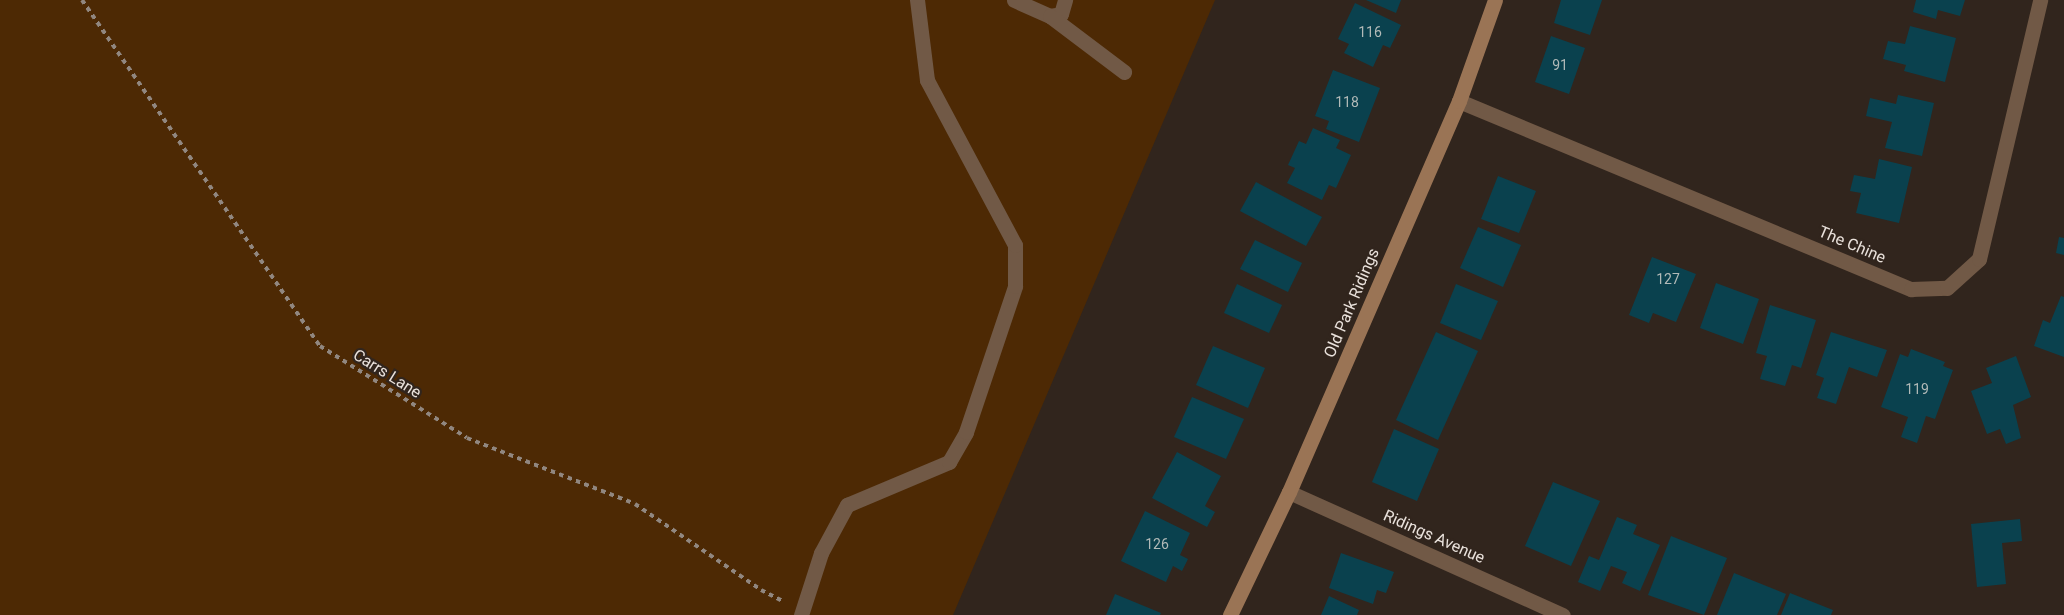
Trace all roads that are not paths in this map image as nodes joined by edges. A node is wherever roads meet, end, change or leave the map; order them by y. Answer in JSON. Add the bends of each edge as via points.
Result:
{"nodes":[{"id":1,"x":916,"y":0,"type":"edge"},
{"id":2,"x":1014,"y":0,"type":"edge"},
{"id":3,"x":1065,"y":0,"type":"edge"},
{"id":4,"x":1496,"y":0,"type":"edge"},
{"id":5,"x":2040,"y":0,"type":"edge"},
{"id":6,"x":1050,"y":16,"type":"junction"},
{"id":7,"x":1124,"y":72,"type":"dead end"},
{"id":8,"x":1459,"y":101,"type":"junction"},
{"id":9,"x":1289,"y":492,"type":"junction"},
{"id":10,"x":802,"y":613,"type":"edge"},
{"id":11,"x":1230,"y":615,"type":"edge"},
{"id":12,"x":1563,"y":615,"type":"edge"}],
"edges":[{"from":1,"to":10,"type":"street","via":[[927,80],[1015,244],[1015,286],[966,432],[949,462],[847,505],[820,553]]},
{"from":2,"to":6,"type":"street"},
{"from":3,"to":6,"type":"street","via":[[1061,14]]},
{"from":4,"to":8,"type":"street","name":"Old Park Ridings"},
{"from":5,"to":8,"type":"street","name":"The Chine","via":[[1979,259],[1947,288],[1911,289]]},
{"from":6,"to":7,"type":"street"},
{"from":8,"to":9,"type":"street","name":"Old Park Ridings"},
{"from":9,"to":11,"type":"street","name":"Old Park Ridings"},
{"from":9,"to":12,"type":"street","name":"Ridings Avenue"}]}
